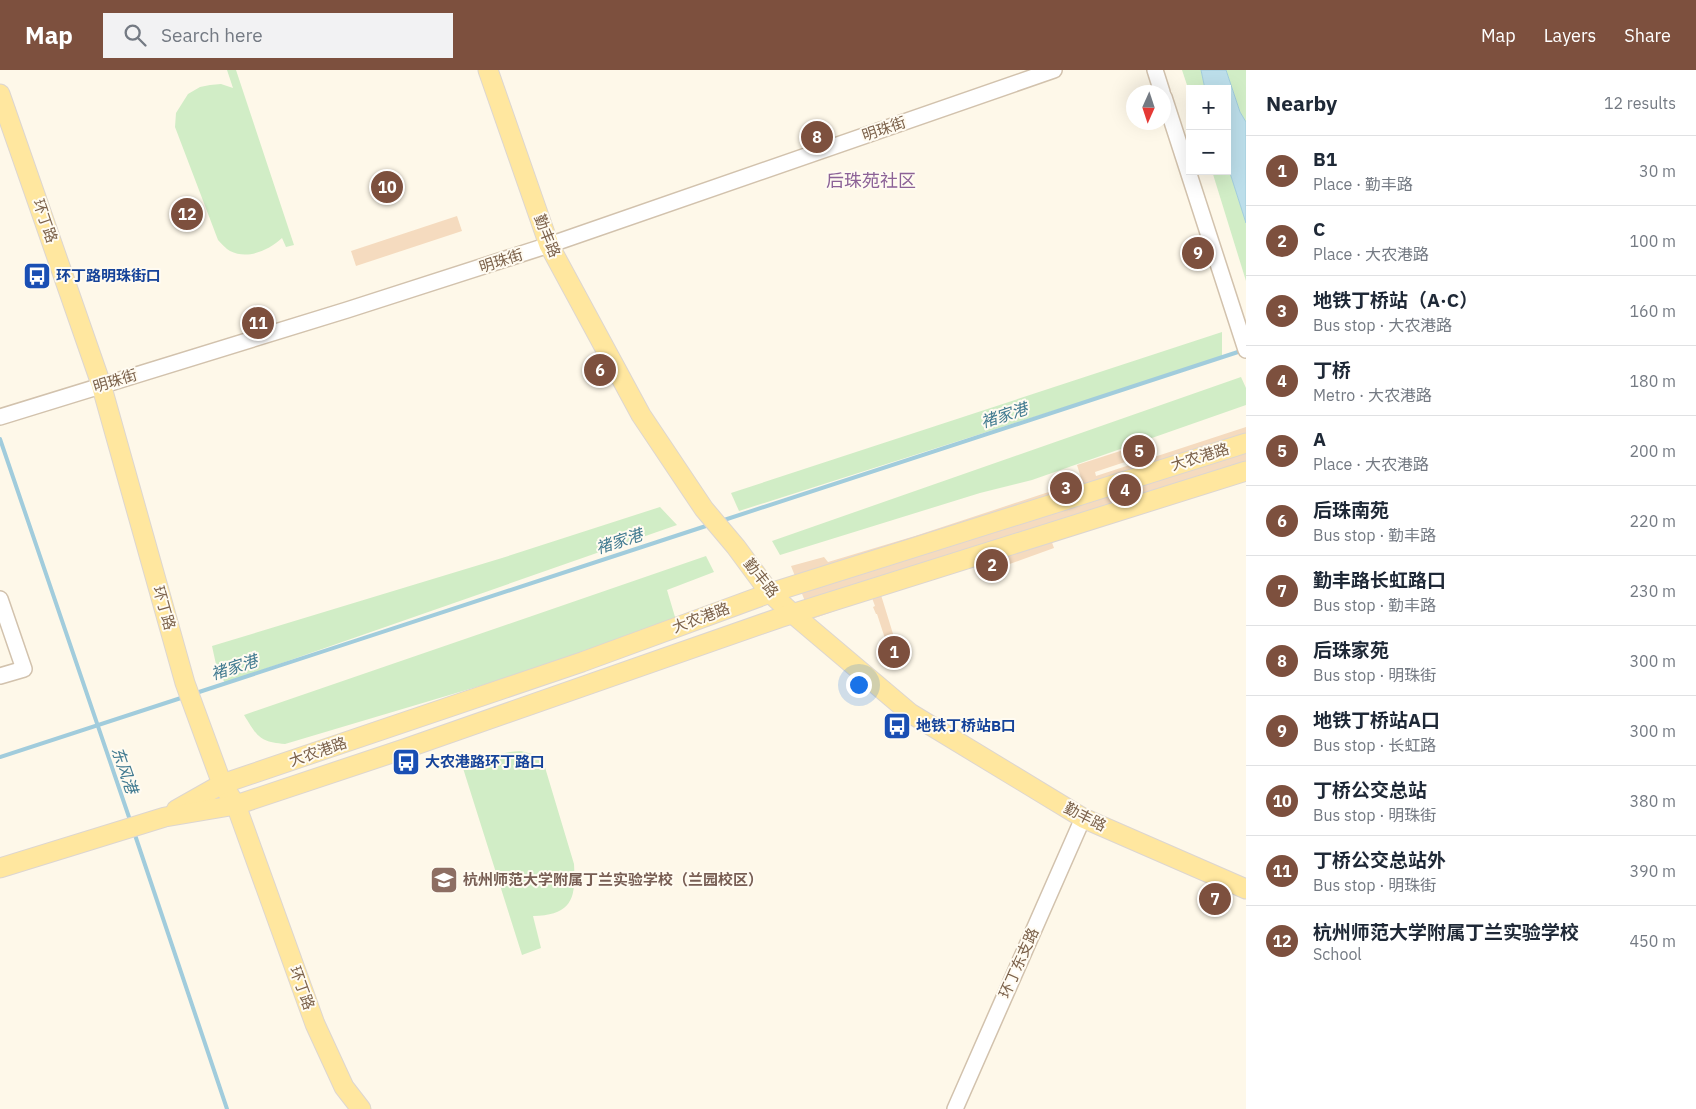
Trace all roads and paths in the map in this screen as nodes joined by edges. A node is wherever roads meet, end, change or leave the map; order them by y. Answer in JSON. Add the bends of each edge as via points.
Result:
{"nodes":[{"id":1,"x":488,"y":70,"type":"edge"},
{"id":2,"x":1054,"y":70,"type":"edge"},
{"id":3,"x":1155,"y":70,"type":"edge"},
{"id":4,"x":1160,"y":85,"type":"edge"},
{"id":5,"x":0,"y":94,"type":"edge"},
{"id":6,"x":1171,"y":119,"type":"edge"},
{"id":7,"x":549,"y":245,"type":"junction"},
{"id":8,"x":1245,"y":346,"type":"edge"},
{"id":9,"x":101,"y":384,"type":"junction"},
{"id":10,"x":7,"y":415,"type":"edge"},
{"id":11,"x":1246,"y":443,"type":"edge"},
{"id":12,"x":1246,"y":471,"type":"edge"},
{"id":13,"x":770,"y":593,"type":"junction"},
{"id":14,"x":0,"y":599,"type":"edge"},
{"id":15,"x":793,"y":614,"type":"junction"},
{"id":16,"x":4,"y":626,"type":"edge"},
{"id":17,"x":0,"y":676,"type":"edge"},
{"id":18,"x":222,"y":784,"type":"junction"},
{"id":19,"x":236,"y":805,"type":"junction"},
{"id":20,"x":164,"y":817,"type":"junction"},
{"id":21,"x":1083,"y":818,"type":"junction"},
{"id":22,"x":0,"y":868,"type":"edge"},
{"id":23,"x":1246,"y":889,"type":"edge"},
{"id":24,"x":361,"y":1109,"type":"edge"},
{"id":25,"x":955,"y":1109,"type":"edge"}],
"edges":[{"from":1,"to":7,"type":"main road","name":"勤丰路"},
{"from":2,"to":7,"type":"street","name":"明珠街"},
{"from":3,"to":4,"type":"street"},
{"from":5,"to":9,"type":"main road","name":"环丁路"},
{"from":6,"to":8,"type":"street"},
{"from":7,"to":9,"type":"street","name":"明珠街"},
{"from":7,"to":13,"type":"main road","name":"勤丰路","via":[[641,415],[704,509]]},
{"from":9,"to":10,"type":"street","name":"明珠街"},
{"from":9,"to":18,"type":"main road","name":"环丁路","via":[[185,684]]},
{"from":11,"to":13,"type":"main road","name":"大农港路"},
{"from":12,"to":15,"type":"main road","name":"大农港路"},
{"from":13,"to":15,"type":"main road","name":"勤丰路"},
{"from":13,"to":18,"type":"main road","name":"大农港路","via":[[582,662]]},
{"from":14,"to":16,"type":"street"},
{"from":15,"to":19,"type":"main road","name":"大农港路"},
{"from":15,"to":21,"type":"main road","name":"勤丰路","via":[[910,713]]},
{"from":16,"to":17,"type":"street","via":[[24,669]]},
{"from":18,"to":19,"type":"main road","name":"环丁路"},
{"from":18,"to":20,"type":"main road","name":"大农港路"},
{"from":19,"to":20,"type":"main road","name":"大农港路"},
{"from":19,"to":24,"type":"main road","name":"环丁路","via":[[315,1024],[344,1087]]},
{"from":20,"to":22,"type":"main road","name":"大农港路"},
{"from":21,"to":23,"type":"main road","name":"勤丰路"},
{"from":21,"to":25,"type":"street","name":"环丁东支路"}]}
